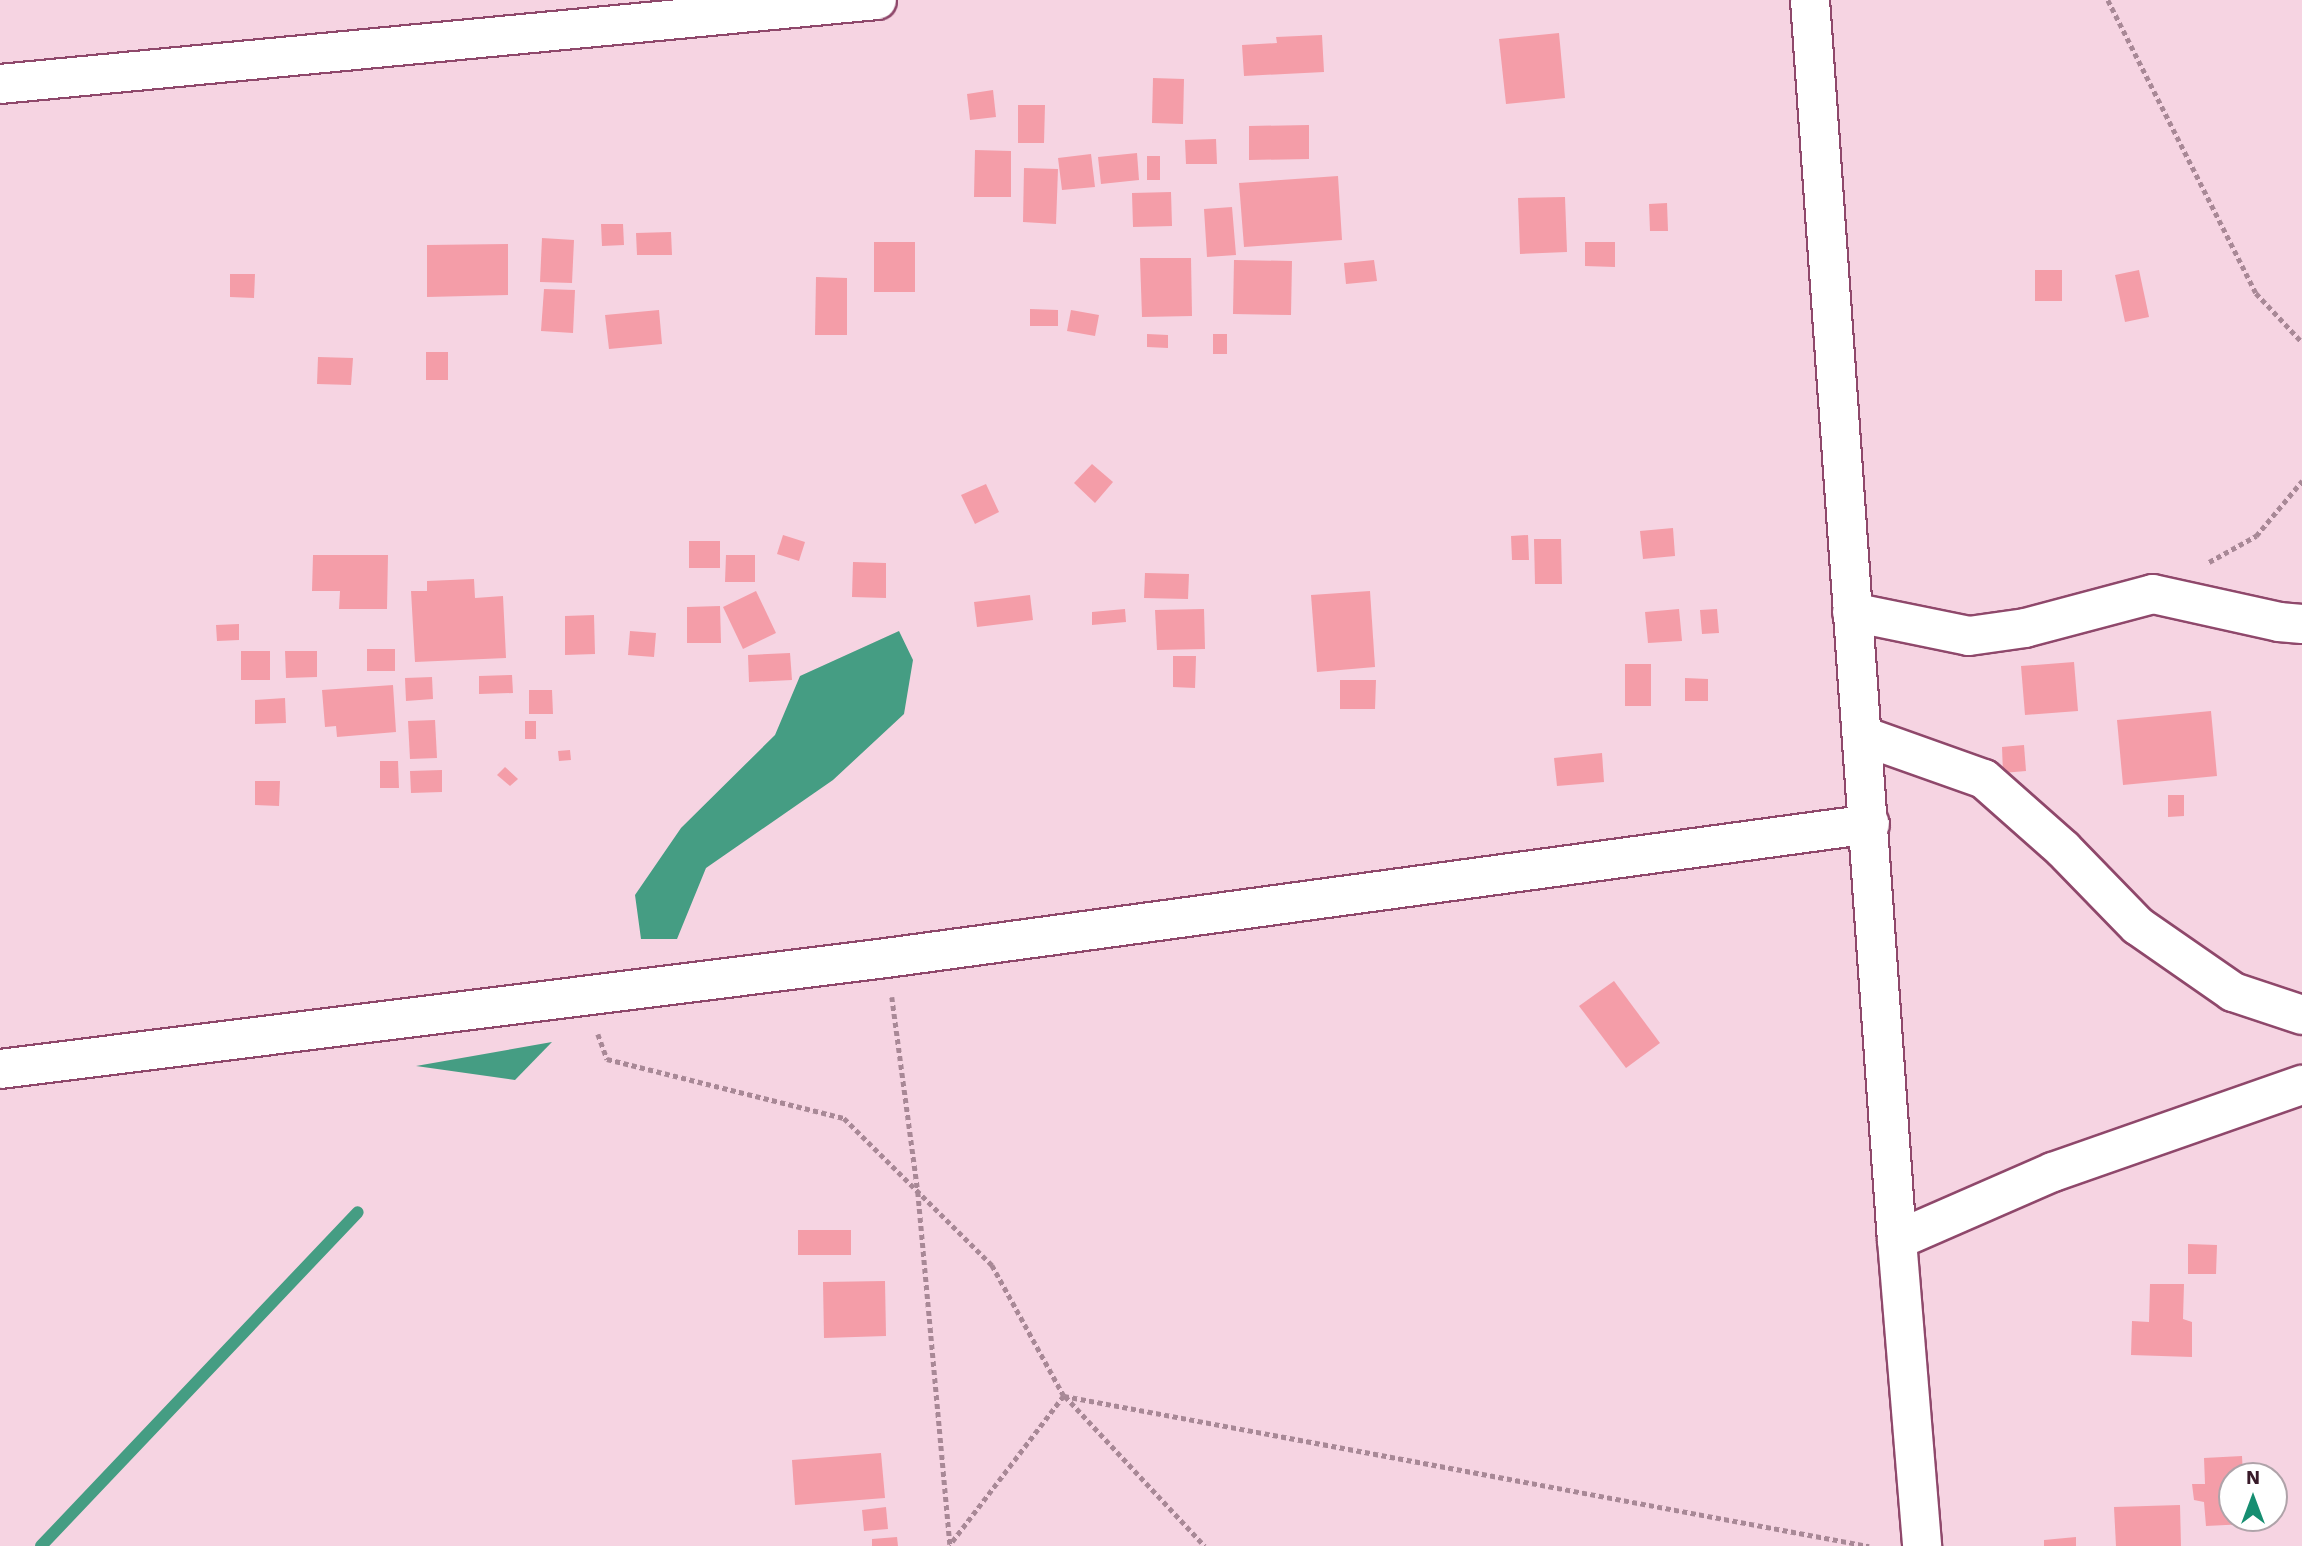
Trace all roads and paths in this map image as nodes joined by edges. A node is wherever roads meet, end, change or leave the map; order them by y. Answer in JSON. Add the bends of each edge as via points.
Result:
{"nodes":[{"id":1,"x":877,"y":0,"type":"edge"},
{"id":2,"x":1810,"y":0,"type":"edge"},
{"id":3,"x":2108,"y":0,"type":"edge"},
{"id":4,"x":0,"y":84,"type":"edge"},
{"id":5,"x":2302,"y":342,"type":"edge"},
{"id":6,"x":2302,"y":481,"type":"edge"},
{"id":7,"x":2153,"y":594,"type":"junction"},
{"id":8,"x":1852,"y":612,"type":"junction"},
{"id":9,"x":2302,"y":624,"type":"edge"},
{"id":10,"x":1863,"y":736,"type":"junction"},
{"id":11,"x":1870,"y":824,"type":"junction"},
{"id":12,"x":886,"y":958,"type":"junction"},
{"id":13,"x":586,"y":997,"type":"junction"},
{"id":14,"x":2302,"y":1015,"type":"edge"},
{"id":15,"x":0,"y":1069,"type":"edge"},
{"id":16,"x":2302,"y":1086,"type":"edge"},
{"id":17,"x":918,"y":1192,"type":"junction"},
{"id":18,"x":1897,"y":1240,"type":"junction"},
{"id":19,"x":1064,"y":1395,"type":"junction"},
{"id":20,"x":950,"y":1546,"type":"edge"},
{"id":21,"x":1205,"y":1546,"type":"edge"},
{"id":22,"x":1870,"y":1546,"type":"edge"},
{"id":23,"x":1922,"y":1546,"type":"edge"}],
"edges":[{"from":1,"to":4,"type":"street"},
{"from":2,"to":8,"type":"street"},
{"from":3,"to":5,"type":"path","via":[[2256,293]]},
{"from":6,"to":7,"type":"path","via":[[2256,536]]},
{"from":7,"to":8,"type":"street","via":[[2025,628],[1969,636]]},
{"from":7,"to":9,"type":"street"},
{"from":8,"to":10,"type":"street"},
{"from":10,"to":11,"type":"street"},
{"from":10,"to":14,"type":"street","via":[[1984,779],[2063,849],[2138,926],[2233,992]]},
{"from":11,"to":12,"type":"street"},
{"from":11,"to":18,"type":"street"},
{"from":12,"to":13,"type":"street"},
{"from":12,"to":17,"type":"path"},
{"from":13,"to":15,"type":"street"},
{"from":13,"to":17,"type":"path","via":[[607,1059],[844,1118]]},
{"from":16,"to":18,"type":"street","via":[[2053,1172]]},
{"from":17,"to":19,"type":"path","via":[[992,1265]]},
{"from":17,"to":20,"type":"path"},
{"from":18,"to":23,"type":"street"},
{"from":19,"to":20,"type":"path"},
{"from":19,"to":21,"type":"path"},
{"from":19,"to":22,"type":"path"}]}
